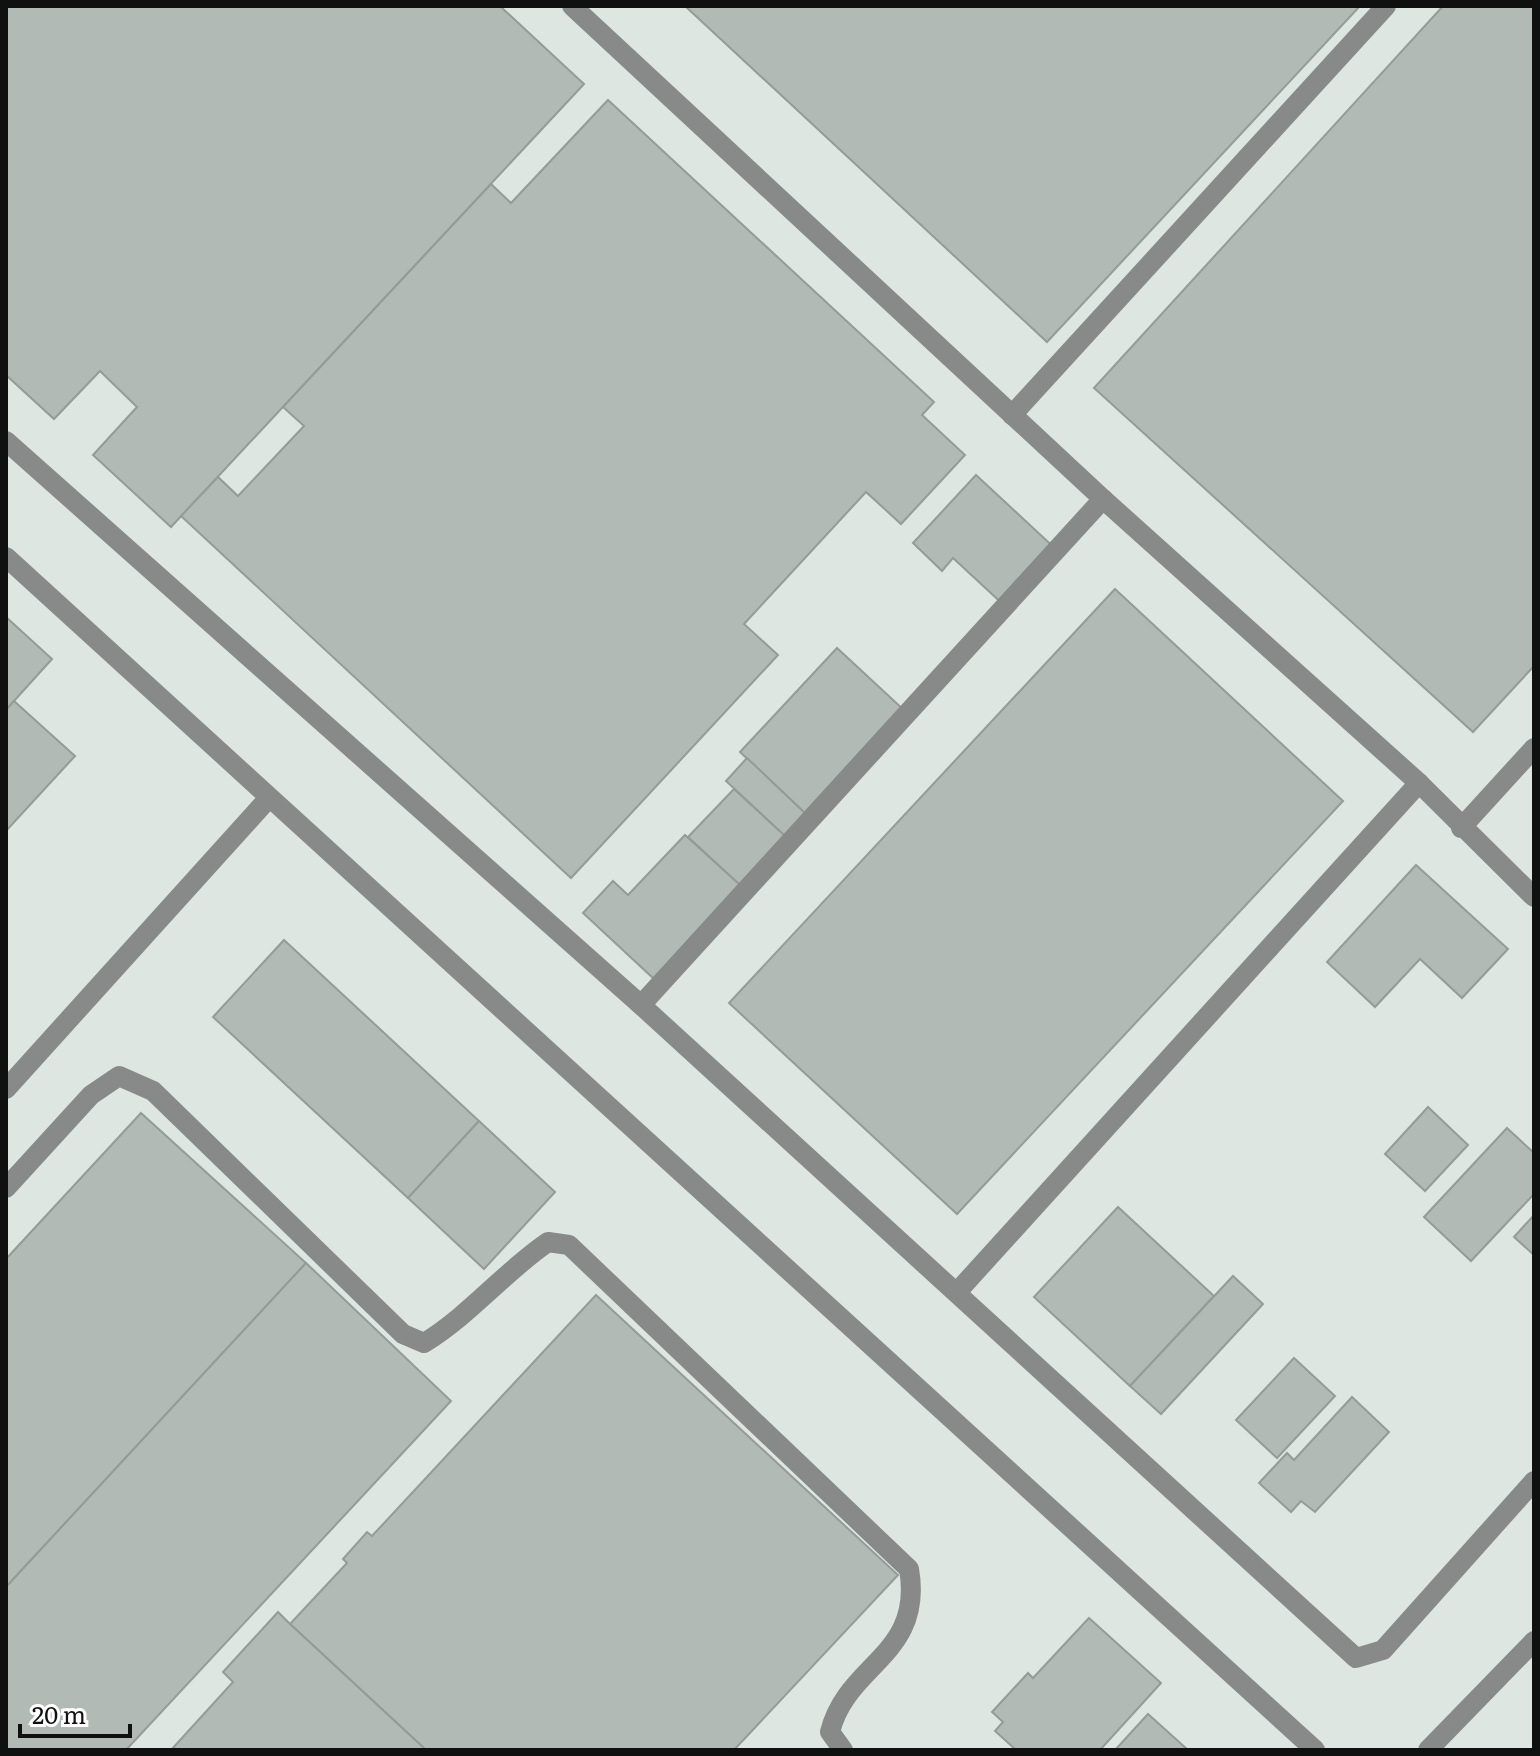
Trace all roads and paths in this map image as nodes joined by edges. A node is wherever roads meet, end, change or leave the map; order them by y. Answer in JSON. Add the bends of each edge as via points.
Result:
{"nodes":[{"id":1,"x":572,"y":6,"type":"edge"},
{"id":2,"x":1386,"y":6,"type":"edge"},
{"id":3,"x":1012,"y":415,"type":"junction"},
{"id":4,"x":6,"y":441,"type":"edge"},
{"id":5,"x":1103,"y":499,"type":"junction"},
{"id":6,"x":6,"y":557,"type":"edge"},
{"id":7,"x":1534,"y":748,"type":"edge"},
{"id":8,"x":1419,"y":783,"type":"junction"},
{"id":9,"x":268,"y":799,"type":"junction"},
{"id":10,"x":1461,"y":828,"type":"junction"},
{"id":11,"x":1534,"y":897,"type":"edge"},
{"id":12,"x":641,"y":1005,"type":"junction"},
{"id":13,"x":6,"y":1089,"type":"edge"},
{"id":14,"x":6,"y":1188,"type":"edge"},
{"id":15,"x":958,"y":1291,"type":"junction"},
{"id":16,"x":1534,"y":1481,"type":"edge"},
{"id":17,"x":1534,"y":1641,"type":"edge"},
{"id":18,"x":843,"y":1750,"type":"edge"},
{"id":19,"x":1315,"y":1750,"type":"edge"},
{"id":20,"x":1428,"y":1750,"type":"edge"}],
"edges":[{"from":1,"to":3,"type":"lane"},
{"from":2,"to":3,"type":"lane"},
{"from":3,"to":5,"type":"lane"},
{"from":4,"to":12,"type":"lane"},
{"from":5,"to":8,"type":"lane"},
{"from":5,"to":12,"type":"lane"},
{"from":6,"to":9,"type":"lane"},
{"from":7,"to":10,"type":"lane"},
{"from":8,"to":10,"type":"lane"},
{"from":8,"to":15,"type":"lane"},
{"from":9,"to":13,"type":"lane"},
{"from":9,"to":19,"type":"lane"},
{"from":10,"to":11,"type":"lane"},
{"from":12,"to":15,"type":"lane"},
{"from":14,"to":18,"type":"lane","via":[[91,1095],[119,1076],[153,1091],[403,1334],[424,1343],[452,1326],[548,1242],[569,1245],[909,1569],[914,1596],[905,1629],[835,1711],[830,1732]]},
{"from":15,"to":16,"type":"lane","via":[[1356,1658],[1383,1650]]},
{"from":17,"to":20,"type":"lane"}]}
